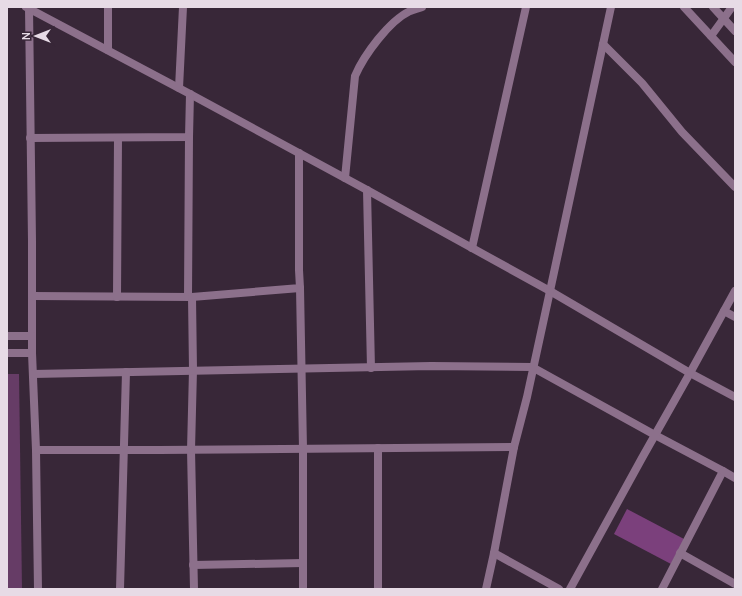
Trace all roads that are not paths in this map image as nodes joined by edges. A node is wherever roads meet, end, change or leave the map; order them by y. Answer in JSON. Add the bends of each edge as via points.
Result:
{"nodes":[{"id":1,"x":108,"y":7,"type":"edge"},
{"id":2,"x":183,"y":7,"type":"edge"},
{"id":3,"x":422,"y":7,"type":"edge"},
{"id":4,"x":526,"y":7,"type":"edge"},
{"id":5,"x":611,"y":7,"type":"edge"},
{"id":6,"x":684,"y":7,"type":"edge"},
{"id":7,"x":713,"y":7,"type":"edge"},
{"id":8,"x":732,"y":7,"type":"edge"},
{"id":9,"x":27,"y":8,"type":"edge"},
{"id":10,"x":724,"y":18,"type":"junction"},
{"id":11,"x":735,"y":31,"type":"edge"},
{"id":12,"x":711,"y":36,"type":"junction"},
{"id":13,"x":603,"y":44,"type":"junction"},
{"id":14,"x":108,"y":50,"type":"junction"},
{"id":15,"x":735,"y":62,"type":"edge"},
{"id":16,"x":179,"y":88,"type":"junction"},
{"id":17,"x":190,"y":94,"type":"junction"},
{"id":18,"x":189,"y":137,"type":"junction"},
{"id":19,"x":30,"y":138,"type":"junction"},
{"id":20,"x":118,"y":138,"type":"junction"},
{"id":21,"x":299,"y":153,"type":"junction"},
{"id":22,"x":345,"y":178,"type":"junction"},
{"id":23,"x":735,"y":187,"type":"edge"},
{"id":24,"x":367,"y":190,"type":"junction"},
{"id":25,"x":472,"y":248,"type":"junction"},
{"id":26,"x":300,"y":288,"type":"junction"},
{"id":27,"x":550,"y":291,"type":"junction"},
{"id":28,"x":735,"y":291,"type":"edge"},
{"id":29,"x":32,"y":296,"type":"junction"},
{"id":30,"x":117,"y":297,"type":"junction"},
{"id":31,"x":190,"y":297,"type":"junction"},
{"id":32,"x":724,"y":311,"type":"junction"},
{"id":33,"x":735,"y":317,"type":"edge"},
{"id":34,"x":7,"y":336,"type":"edge"},
{"id":35,"x":32,"y":336,"type":"junction"},
{"id":36,"x":7,"y":353,"type":"edge"},
{"id":37,"x":32,"y":353,"type":"junction"},
{"id":38,"x":532,"y":367,"type":"junction"},
{"id":39,"x":301,"y":368,"type":"junction"},
{"id":40,"x":371,"y":368,"type":"junction"},
{"id":41,"x":193,"y":370,"type":"junction"},
{"id":42,"x":126,"y":372,"type":"junction"},
{"id":43,"x":690,"y":373,"type":"junction"},
{"id":44,"x":33,"y":374,"type":"junction"},
{"id":45,"x":735,"y":398,"type":"edge"},
{"id":46,"x":655,"y":435,"type":"junction"},
{"id":47,"x":514,"y":447,"type":"junction"},
{"id":48,"x":378,"y":448,"type":"junction"},
{"id":49,"x":303,"y":449,"type":"junction"},
{"id":50,"x":36,"y":450,"type":"junction"},
{"id":51,"x":123,"y":450,"type":"junction"},
{"id":52,"x":191,"y":450,"type":"junction"},
{"id":53,"x":723,"y":471,"type":"junction"},
{"id":54,"x":735,"y":478,"type":"edge"},
{"id":55,"x":680,"y":553,"type":"junction"},
{"id":56,"x":494,"y":554,"type":"junction"},
{"id":57,"x":303,"y":563,"type":"junction"},
{"id":58,"x":193,"y":565,"type":"junction"},
{"id":59,"x":735,"y":584,"type":"edge"},
{"id":60,"x":38,"y":589,"type":"edge"},
{"id":61,"x":120,"y":589,"type":"edge"},
{"id":62,"x":194,"y":589,"type":"edge"},
{"id":63,"x":302,"y":589,"type":"edge"},
{"id":64,"x":378,"y":589,"type":"edge"},
{"id":65,"x":486,"y":589,"type":"edge"},
{"id":66,"x":559,"y":589,"type":"edge"},
{"id":67,"x":570,"y":589,"type":"edge"},
{"id":68,"x":662,"y":589,"type":"edge"}],
"edges":[{"from":1,"to":14,"type":"street"},
{"from":2,"to":16,"type":"street"},
{"from":3,"to":22,"type":"street","via":[[409,12],[392,25],[374,45],[355,76]]},
{"from":4,"to":25,"type":"street"},
{"from":5,"to":13,"type":"street"},
{"from":6,"to":12,"type":"street"},
{"from":7,"to":10,"type":"street"},
{"from":8,"to":10,"type":"street"},
{"from":9,"to":14,"type":"street"},
{"from":9,"to":19,"type":"street"},
{"from":10,"to":11,"type":"street"},
{"from":10,"to":12,"type":"street"},
{"from":12,"to":15,"type":"street"},
{"from":13,"to":23,"type":"street","via":[[642,83],[682,132]]},
{"from":13,"to":27,"type":"street"},
{"from":14,"to":16,"type":"street"},
{"from":16,"to":17,"type":"street"},
{"from":17,"to":18,"type":"street"},
{"from":17,"to":21,"type":"street"},
{"from":18,"to":20,"type":"street"},
{"from":18,"to":31,"type":"street"},
{"from":19,"to":20,"type":"street"},
{"from":19,"to":29,"type":"street"},
{"from":20,"to":30,"type":"street"},
{"from":21,"to":22,"type":"street"},
{"from":21,"to":26,"type":"street"},
{"from":22,"to":24,"type":"street"},
{"from":24,"to":25,"type":"street"},
{"from":24,"to":40,"type":"street"},
{"from":25,"to":27,"type":"street"},
{"from":26,"to":31,"type":"street"},
{"from":26,"to":39,"type":"street"},
{"from":27,"to":38,"type":"street"},
{"from":27,"to":43,"type":"street"},
{"from":28,"to":32,"type":"street"},
{"from":29,"to":30,"type":"street"},
{"from":29,"to":35,"type":"street"},
{"from":30,"to":31,"type":"street"},
{"from":31,"to":41,"type":"street"},
{"from":32,"to":33,"type":"street"},
{"from":32,"to":43,"type":"street"},
{"from":34,"to":35,"type":"street"},
{"from":35,"to":37,"type":"street"},
{"from":36,"to":37,"type":"street"},
{"from":37,"to":44,"type":"street"},
{"from":38,"to":40,"type":"street"},
{"from":38,"to":46,"type":"street"},
{"from":38,"to":47,"type":"street"},
{"from":39,"to":40,"type":"street"},
{"from":39,"to":41,"type":"street"},
{"from":39,"to":49,"type":"street"},
{"from":41,"to":42,"type":"street"},
{"from":41,"to":52,"type":"street"},
{"from":42,"to":44,"type":"street"},
{"from":42,"to":51,"type":"street"},
{"from":43,"to":45,"type":"street"},
{"from":43,"to":46,"type":"street"},
{"from":44,"to":50,"type":"street"},
{"from":46,"to":53,"type":"street"},
{"from":46,"to":67,"type":"street"},
{"from":47,"to":48,"type":"street"},
{"from":47,"to":56,"type":"street"},
{"from":48,"to":49,"type":"street"},
{"from":48,"to":64,"type":"street"},
{"from":49,"to":52,"type":"street"},
{"from":49,"to":57,"type":"street"},
{"from":50,"to":51,"type":"street"},
{"from":50,"to":60,"type":"street"},
{"from":51,"to":52,"type":"street"},
{"from":51,"to":61,"type":"street"},
{"from":52,"to":58,"type":"street"},
{"from":53,"to":54,"type":"street"},
{"from":53,"to":55,"type":"street"},
{"from":55,"to":59,"type":"street"},
{"from":55,"to":68,"type":"street"},
{"from":56,"to":65,"type":"street"},
{"from":56,"to":66,"type":"street"},
{"from":57,"to":58,"type":"street"},
{"from":57,"to":63,"type":"street"},
{"from":58,"to":62,"type":"street"}]}
